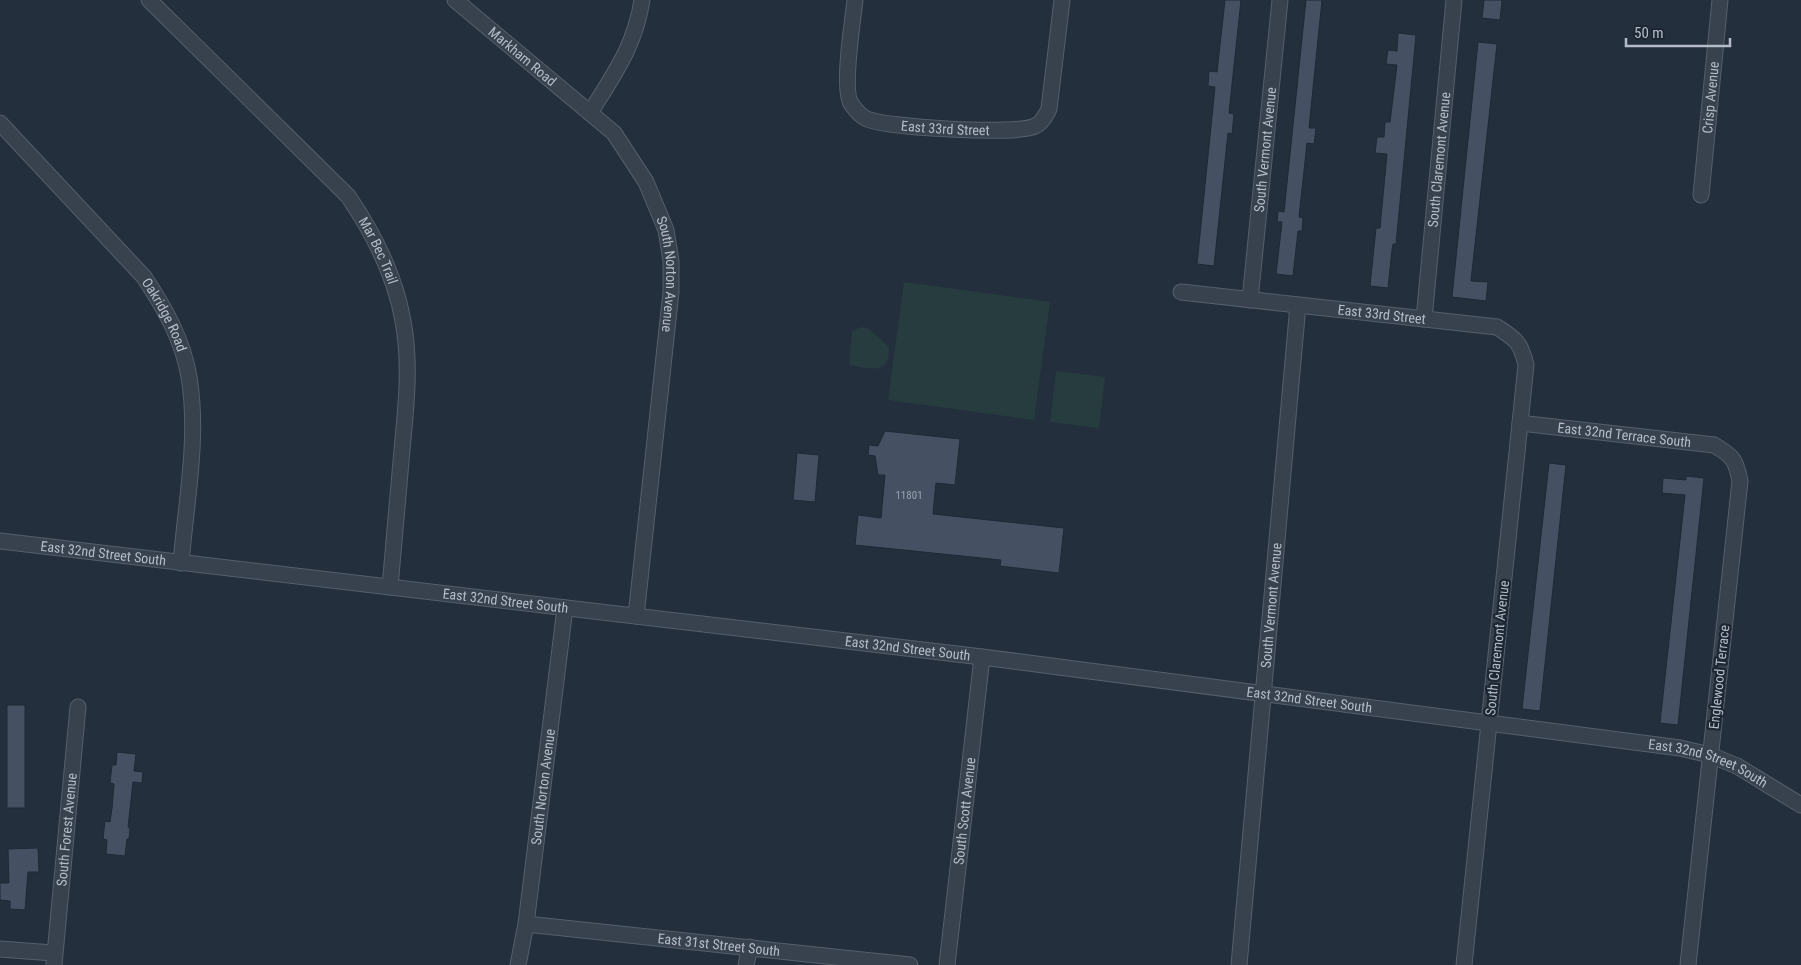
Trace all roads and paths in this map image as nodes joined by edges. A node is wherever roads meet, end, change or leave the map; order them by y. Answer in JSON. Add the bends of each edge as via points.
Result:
{"nodes":[{"id":1,"x":149,"y":0,"type":"edge"},
{"id":2,"x":455,"y":0,"type":"edge"},
{"id":3,"x":642,"y":0,"type":"edge"},
{"id":4,"x":855,"y":0,"type":"edge"},
{"id":5,"x":1062,"y":0,"type":"edge"},
{"id":6,"x":1280,"y":0,"type":"edge"},
{"id":7,"x":1454,"y":0,"type":"edge"},
{"id":8,"x":1720,"y":0,"type":"edge"},
{"id":9,"x":590,"y":113,"type":"junction"},
{"id":10,"x":2,"y":129,"type":"edge"},
{"id":11,"x":1701,"y":195,"type":"dead end"},
{"id":12,"x":1181,"y":292,"type":"dead end"},
{"id":13,"x":1250,"y":300,"type":"junction"},
{"id":14,"x":1298,"y":305,"type":"junction"},
{"id":15,"x":1424,"y":319,"type":"junction"},
{"id":16,"x":1511,"y":336,"type":"joint"},
{"id":17,"x":1520,"y":423,"type":"junction"},
{"id":18,"x":1727,"y":452,"type":"joint"},
{"id":19,"x":0,"y":541,"type":"edge"},
{"id":20,"x":181,"y":563,"type":"junction"},
{"id":21,"x":390,"y":587,"type":"junction"},
{"id":22,"x":565,"y":608,"type":"junction"},
{"id":23,"x":636,"y":616,"type":"junction"},
{"id":24,"x":982,"y":657,"type":"junction"},
{"id":25,"x":1263,"y":694,"type":"junction"},
{"id":26,"x":78,"y":707,"type":"dead end"},
{"id":27,"x":1489,"y":724,"type":"junction"},
{"id":28,"x":1710,"y":755,"type":"junction"},
{"id":29,"x":1801,"y":805,"type":"edge"},
{"id":30,"x":526,"y":924,"type":"junction"},
{"id":31,"x":750,"y":947,"type":"junction"},
{"id":32,"x":0,"y":949,"type":"edge"},
{"id":33,"x":53,"y":959,"type":"edge"},
{"id":34,"x":518,"y":965,"type":"edge"},
{"id":35,"x":746,"y":965,"type":"edge"},
{"id":36,"x":910,"y":965,"type":"edge"},
{"id":37,"x":947,"y":965,"type":"edge"},
{"id":38,"x":1239,"y":965,"type":"edge"},
{"id":39,"x":1464,"y":965,"type":"edge"},
{"id":40,"x":1688,"y":965,"type":"edge"}],
"edges":[{"from":1,"to":21,"type":"street","name":"Mar Bec Trail","via":[[348,196],[369,227],[394,282],[406,344],[407,392]]},
{"from":2,"to":9,"type":"street","name":"Markham Road"},
{"from":3,"to":9,"type":"street","via":[[638,26],[626,55]]},
{"from":4,"to":5,"type":"street","name":"East 33rd Street","via":[[846,87],[850,104],[866,119],[942,130],[1010,130],[1035,127],[1045,118],[1049,108]]},
{"from":6,"to":13,"type":"street","name":"South Vermont Avenue"},
{"from":7,"to":15,"type":"street","name":"South Claremont Avenue"},
{"from":8,"to":11,"type":"street","name":"Crisp Avenue"},
{"from":9,"to":23,"type":"street","name":"South Norton Avenue","via":[[614,133],[646,182],[666,230],[671,261],[671,292]]},
{"from":10,"to":20,"type":"street","name":"Oakridge Road","via":[[144,277],[177,334],[188,375],[193,418]]},
{"from":12,"to":13,"type":"street","name":"East 33rd Street"},
{"from":13,"to":14,"type":"street","name":"East 33rd Street"},
{"from":14,"to":15,"type":"street","name":"East 33rd Street"},
{"from":14,"to":25,"type":"street","name":"South Vermont Avenue"},
{"from":15,"to":16,"type":"street","name":"East 33rd Street","via":[[1497,327]]},
{"from":16,"to":17,"type":"street","name":"South Claremont Avenue","via":[[1522,349],[1526,365]]},
{"from":17,"to":18,"type":"street","name":"East 32nd Terrace South","via":[[1714,445]]},
{"from":17,"to":27,"type":"street","name":"South Claremont Avenue"},
{"from":18,"to":28,"type":"street","name":"Englewood Terrace","via":[[1737,464],[1740,482]]},
{"from":19,"to":20,"type":"street","name":"East 32nd Street South"},
{"from":20,"to":21,"type":"street","name":"East 32nd Street South"},
{"from":21,"to":22,"type":"street","name":"East 32nd Street South"},
{"from":22,"to":23,"type":"street","name":"East 32nd Street South"},
{"from":22,"to":30,"type":"street","name":"South Norton Avenue"},
{"from":23,"to":24,"type":"street","name":"East 32nd Street South"},
{"from":24,"to":25,"type":"street","name":"East 32nd Street South"},
{"from":24,"to":37,"type":"street","name":"South Scott Avenue"},
{"from":25,"to":27,"type":"street","name":"East 32nd Street South"},
{"from":25,"to":38,"type":"street","name":"South Vermont Avenue"},
{"from":26,"to":33,"type":"street","name":"South Forest Avenue"},
{"from":27,"to":28,"type":"street","name":"East 32nd Street South","via":[[1680,748]]},
{"from":27,"to":39,"type":"street","name":"South Claremont Avenue"},
{"from":28,"to":29,"type":"street","name":"East 32nd Street South","via":[[1738,766]]},
{"from":28,"to":40,"type":"street","name":"Englewood Terrace"},
{"from":30,"to":31,"type":"street","name":"East 31st Street South"},
{"from":30,"to":34,"type":"street","name":"South Norton Avenue"},
{"from":31,"to":35,"type":"street"},
{"from":31,"to":36,"type":"street","name":"East 31st Street South"},
{"from":32,"to":33,"type":"street"}]}
